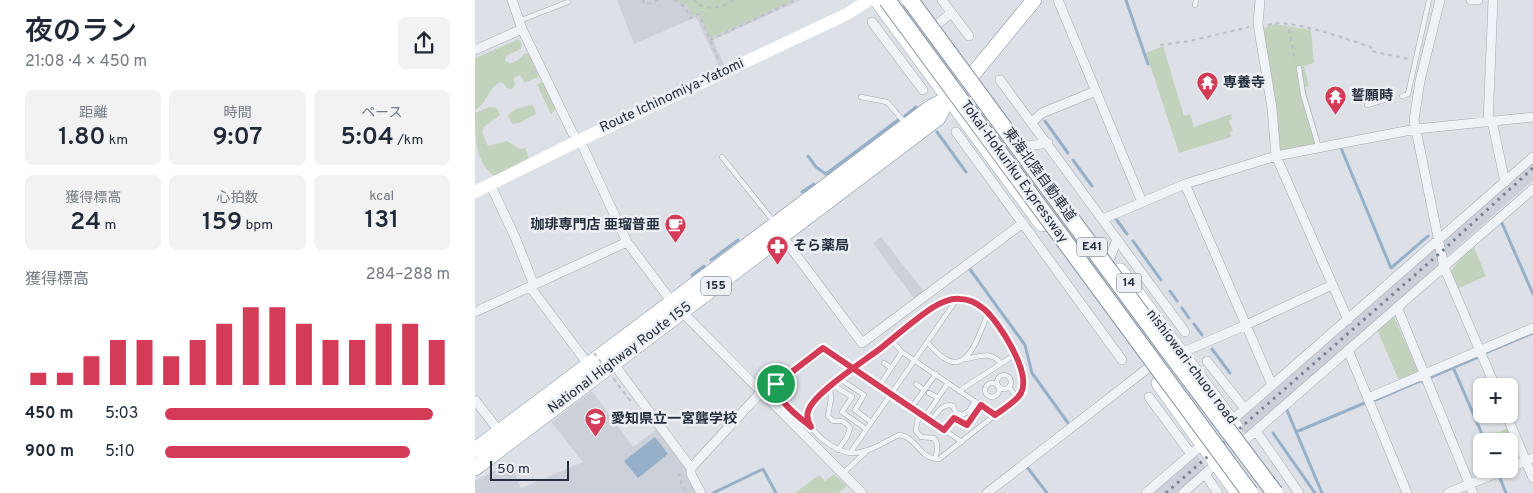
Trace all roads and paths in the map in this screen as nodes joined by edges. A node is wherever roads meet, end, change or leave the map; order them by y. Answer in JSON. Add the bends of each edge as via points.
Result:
{"nodes":[{"id":1,"x":512,"y":0,"type":"edge"},
{"id":2,"x":643,"y":0,"type":"edge"},
{"id":3,"x":657,"y":0,"type":"edge"},
{"id":4,"x":674,"y":0,"type":"edge"},
{"id":5,"x":693,"y":0,"type":"edge"},
{"id":6,"x":735,"y":0,"type":"edge"},
{"id":7,"x":796,"y":0,"type":"edge"},
{"id":8,"x":869,"y":0,"type":"edge"},
{"id":9,"x":877,"y":0,"type":"edge"},
{"id":10,"x":887,"y":0,"type":"edge"},
{"id":11,"x":911,"y":0,"type":"edge"},
{"id":12,"x":915,"y":0,"type":"edge"},
{"id":13,"x":920,"y":0,"type":"edge"},
{"id":14,"x":942,"y":0,"type":"edge"},
{"id":15,"x":1034,"y":0,"type":"edge"},
{"id":16,"x":1058,"y":0,"type":"edge"},
{"id":17,"x":1259,"y":0,"type":"edge"},
{"id":18,"x":1429,"y":0,"type":"edge"},
{"id":19,"x":1440,"y":0,"type":"edge"},
{"id":20,"x":1471,"y":0,"type":"edge"},
{"id":21,"x":1477,"y":0,"type":"edge"},
{"id":22,"x":1493,"y":0,"type":"edge"},
{"id":23,"x":568,"y":2,"type":"dead end"},
{"id":24,"x":951,"y":13,"type":"junction"},
{"id":25,"x":873,"y":22,"type":"dead end"},
{"id":26,"x":938,"y":24,"type":"junction"},
{"id":27,"x":521,"y":25,"type":"junction"},
{"id":28,"x":1259,"y":27,"type":"junction"},
{"id":29,"x":1289,"y":29,"type":"dead end"},
{"id":30,"x":969,"y":36,"type":"dead end"},
{"id":31,"x":710,"y":40,"type":"junction"},
{"id":32,"x":1161,"y":45,"type":"dead end"},
{"id":33,"x":475,"y":50,"type":"edge"},
{"id":34,"x":915,"y":53,"type":"junction"},
{"id":35,"x":1416,"y":60,"type":"junction"},
{"id":36,"x":903,"y":62,"type":"junction"},
{"id":37,"x":1299,"y":68,"type":"joint"},
{"id":38,"x":724,"y":72,"type":"junction"},
{"id":39,"x":974,"y":74,"type":"junction"},
{"id":40,"x":1000,"y":80,"type":"dead end"},
{"id":41,"x":923,"y":90,"type":"dead end"},
{"id":42,"x":978,"y":91,"type":"junction"},
{"id":43,"x":1096,"y":91,"type":"junction"},
{"id":44,"x":861,"y":96,"type":"dead end"},
{"id":45,"x":1402,"y":96,"type":"dead end"},
{"id":46,"x":948,"y":98,"type":"junction"},
{"id":47,"x":1391,"y":98,"type":"dead end"},
{"id":48,"x":1367,"y":105,"type":"dead end"},
{"id":49,"x":1533,"y":117,"type":"edge"},
{"id":50,"x":1033,"y":122,"type":"junction"},
{"id":51,"x":1490,"y":122,"type":"junction"},
{"id":52,"x":907,"y":125,"type":"junction"},
{"id":53,"x":1416,"y":129,"type":"junction"},
{"id":54,"x":956,"y":132,"type":"dead end"},
{"id":55,"x":578,"y":141,"type":"junction"},
{"id":56,"x":1048,"y":144,"type":"junction"},
{"id":57,"x":1027,"y":146,"type":"junction"},
{"id":58,"x":1319,"y":148,"type":"junction"},
{"id":59,"x":722,"y":156,"type":"dead end"},
{"id":60,"x":1276,"y":156,"type":"junction"},
{"id":61,"x":1533,"y":157,"type":"edge"},
{"id":62,"x":1505,"y":182,"type":"junction"},
{"id":63,"x":490,"y":184,"type":"junction"},
{"id":64,"x":1185,"y":184,"type":"junction"},
{"id":65,"x":1533,"y":188,"type":"edge"},
{"id":66,"x":475,"y":192,"type":"edge"},
{"id":67,"x":1142,"y":202,"type":"junction"},
{"id":68,"x":1022,"y":210,"type":"junction"},
{"id":69,"x":1103,"y":219,"type":"junction"},
{"id":70,"x":1023,"y":223,"type":"junction"},
{"id":71,"x":779,"y":230,"type":"junction"},
{"id":72,"x":1117,"y":239,"type":"junction"},
{"id":73,"x":627,"y":242,"type":"junction"},
{"id":74,"x":1438,"y":242,"type":"junction"},
{"id":75,"x":1110,"y":258,"type":"junction"},
{"id":76,"x":1444,"y":266,"type":"junction"},
{"id":77,"x":1332,"y":285,"type":"junction"},
{"id":78,"x":532,"y":286,"type":"junction"},
{"id":79,"x":957,"y":299,"type":"junction"},
{"id":80,"x":677,"y":307,"type":"junction"},
{"id":81,"x":1397,"y":307,"type":"junction"},
{"id":82,"x":475,"y":312,"type":"edge"},
{"id":83,"x":988,"y":313,"type":"junction"},
{"id":84,"x":1348,"y":320,"type":"junction"},
{"id":85,"x":1246,"y":325,"type":"junction"},
{"id":86,"x":1533,"y":328,"type":"edge"},
{"id":87,"x":1185,"y":332,"type":"dead end"},
{"id":88,"x":891,"y":340,"type":"junction"},
{"id":89,"x":927,"y":342,"type":"junction"},
{"id":90,"x":598,"y":348,"type":"dead end"},
{"id":91,"x":1348,"y":350,"type":"junction"},
{"id":92,"x":1480,"y":350,"type":"junction"},
{"id":93,"x":903,"y":352,"type":"junction"},
{"id":94,"x":1016,"y":354,"type":"junction"},
{"id":95,"x":1181,"y":354,"type":"junction"},
{"id":96,"x":589,"y":358,"type":"junction"},
{"id":97,"x":965,"y":359,"type":"junction"},
{"id":98,"x":915,"y":360,"type":"junction"},
{"id":99,"x":1122,"y":360,"type":"dead end"},
{"id":100,"x":1207,"y":361,"type":"dead end"},
{"id":101,"x":613,"y":363,"type":"junction"},
{"id":102,"x":884,"y":363,"type":"dead end"},
{"id":103,"x":1001,"y":363,"type":"junction"},
{"id":104,"x":854,"y":368,"type":"junction"},
{"id":105,"x":891,"y":368,"type":"junction"},
{"id":106,"x":1148,"y":368,"type":"junction"},
{"id":107,"x":936,"y":374,"type":"junction"},
{"id":108,"x":1424,"y":374,"type":"junction"},
{"id":109,"x":1492,"y":378,"type":"edge"},
{"id":110,"x":840,"y":379,"type":"junction"},
{"id":111,"x":948,"y":383,"type":"junction"},
{"id":112,"x":776,"y":384,"type":"junction"},
{"id":113,"x":916,"y":384,"type":"dead end"},
{"id":114,"x":1272,"y":384,"type":"junction"},
{"id":115,"x":831,"y":386,"type":"junction"},
{"id":116,"x":879,"y":386,"type":"junction"},
{"id":117,"x":1009,"y":387,"type":"dead end"},
{"id":118,"x":924,"y":390,"type":"junction"},
{"id":119,"x":959,"y":391,"type":"junction"},
{"id":120,"x":929,"y":393,"type":"dead end"},
{"id":121,"x":763,"y":394,"type":"junction"},
{"id":122,"x":891,"y":394,"type":"junction"},
{"id":123,"x":987,"y":395,"type":"dead end"},
{"id":124,"x":1149,"y":397,"type":"dead end"},
{"id":125,"x":938,"y":398,"type":"junction"},
{"id":126,"x":1017,"y":398,"type":"junction"},
{"id":127,"x":1368,"y":398,"type":"junction"},
{"id":128,"x":475,"y":400,"type":"edge"},
{"id":129,"x":631,"y":403,"type":"dead end"},
{"id":130,"x":977,"y":403,"type":"junction"},
{"id":131,"x":911,"y":408,"type":"junction"},
{"id":132,"x":1245,"y":409,"type":"junction"},
{"id":133,"x":923,"y":415,"type":"junction"},
{"id":134,"x":995,"y":415,"type":"junction"},
{"id":135,"x":931,"y":421,"type":"junction"},
{"id":136,"x":871,"y":422,"type":"junction"},
{"id":137,"x":1511,"y":423,"type":"edge"},
{"id":138,"x":1230,"y":426,"type":"junction"},
{"id":139,"x":811,"y":427,"type":"junction"},
{"id":140,"x":866,"y":429,"type":"junction"},
{"id":141,"x":944,"y":430,"type":"junction"},
{"id":142,"x":499,"y":432,"type":"junction"},
{"id":143,"x":1250,"y":435,"type":"junction"},
{"id":144,"x":962,"y":442,"type":"junction"},
{"id":145,"x":1207,"y":443,"type":"junction"},
{"id":146,"x":475,"y":450,"type":"edge"},
{"id":147,"x":838,"y":450,"type":"junction"},
{"id":148,"x":867,"y":451,"type":"junction"},
{"id":149,"x":851,"y":453,"type":"junction"},
{"id":150,"x":1191,"y":454,"type":"junction"},
{"id":151,"x":1529,"y":459,"type":"edge"},
{"id":152,"x":935,"y":460,"type":"junction"},
{"id":153,"x":1217,"y":463,"type":"junction"},
{"id":154,"x":475,"y":468,"type":"edge"},
{"id":155,"x":691,"y":468,"type":"junction"},
{"id":156,"x":843,"y":473,"type":"junction"},
{"id":157,"x":1205,"y":474,"type":"junction"},
{"id":158,"x":1484,"y":478,"type":"edge"},
{"id":159,"x":1533,"y":478,"type":"edge"},
{"id":160,"x":1469,"y":484,"type":"junction"},
{"id":161,"x":701,"y":493,"type":"edge"},
{"id":162,"x":862,"y":493,"type":"edge"},
{"id":163,"x":987,"y":493,"type":"edge"},
{"id":164,"x":1146,"y":493,"type":"edge"},
{"id":165,"x":1183,"y":493,"type":"edge"},
{"id":166,"x":1218,"y":493,"type":"edge"},
{"id":167,"x":1238,"y":493,"type":"edge"},
{"id":168,"x":1244,"y":493,"type":"edge"},
{"id":169,"x":1250,"y":493,"type":"edge"},
{"id":170,"x":1271,"y":493,"type":"edge"},
{"id":171,"x":1275,"y":493,"type":"edge"},
{"id":172,"x":1282,"y":493,"type":"edge"},
{"id":173,"x":1299,"y":493,"type":"edge"},
{"id":174,"x":1407,"y":493,"type":"edge"},
{"id":175,"x":1448,"y":493,"type":"edge"},
{"id":176,"x":1473,"y":493,"type":"edge"}],
"edges":[{"from":1,"to":27,"type":"street"},
{"from":2,"to":3,"type":"path","via":[[645,5]]},
{"from":4,"to":31,"type":"path","via":[[685,7],[691,18],[699,14]]},
{"from":5,"to":6,"type":"path","via":[[709,9]]},
{"from":7,"to":31,"type":"path"},
{"from":8,"to":38,"type":"main road","name":"Route Ichinomiya-Yatomi","via":[[847,14]]},
{"from":9,"to":34,"type":"main road","number":"14"},
{"from":10,"to":145,"type":"highway","name":"Tokai-Hokuriku Expressway","number":"E41","bridge":true},
{"from":11,"to":42,"type":"highway","name":"東海北陸自動車道","number":"E41","bridge":true},
{"from":12,"to":42,"type":"highway","bridge":true},
{"from":13,"to":26,"type":"main road","name":"nishiowari-chuou road","number":"14"},
{"from":14,"to":24,"type":"street"},
{"from":15,"to":39,"type":"main road","name":"National Highway Route 155","number":"155"},
{"from":16,"to":43,"type":"street"},
{"from":17,"to":28,"type":"street"},
{"from":18,"to":35,"type":"lane"},
{"from":19,"to":53,"type":"street","via":[[1420,81],[1414,120]]},
{"from":20,"to":21,"type":"street"},
{"from":22,"to":51,"type":"street"},
{"from":23,"to":27,"type":"lane"},
{"from":24,"to":26,"type":"street"},
{"from":24,"to":30,"type":"street"},
{"from":25,"to":36,"type":"street"},
{"from":26,"to":39,"type":"main road","name":"nishiowari-chuou road","number":"14"},
{"from":27,"to":33,"type":"street"},
{"from":27,"to":55,"type":"street"},
{"from":28,"to":32,"type":"path"},
{"from":28,"to":35,"type":"path","via":[[1275,22],[1311,28],[1371,47],[1371,51]]},
{"from":28,"to":60,"type":"street"},
{"from":29,"to":37,"type":"path"},
{"from":31,"to":38,"type":"path"},
{"from":34,"to":36,"type":"street"},
{"from":34,"to":46,"type":"main road","number":"14"},
{"from":35,"to":45,"type":"lane","via":[[1408,94]]},
{"from":36,"to":41,"type":"street"},
{"from":37,"to":58,"type":"lane"},
{"from":38,"to":55,"type":"main road","name":"Route Ichinomiya-Yatomi"},
{"from":39,"to":46,"type":"main road","name":"National Highway Route 155","number":"155"},
{"from":39,"to":57,"type":"main road","name":"nishiowari-chuou road","number":"14"},
{"from":40,"to":50,"type":"street"},
{"from":42,"to":138,"type":"highway","name":"東海北陸自動車道","number":"E41","bridge":true},
{"from":43,"to":50,"type":"street","via":[[1042,113]]},
{"from":43,"to":67,"type":"street"},
{"from":44,"to":52,"type":"lane","via":[[887,102]]},
{"from":46,"to":52,"type":"main road","name":"National Highway Route 155","number":"155"},
{"from":46,"to":68,"type":"main road","number":"14"},
{"from":46,"to":71,"type":"main road","name":"National Highway Route 155","number":"155","via":[[938,118]]},
{"from":47,"to":48,"type":"lane"},
{"from":49,"to":51,"type":"street"},
{"from":50,"to":56,"type":"street"},
{"from":51,"to":53,"type":"street"},
{"from":51,"to":62,"type":"street"},
{"from":52,"to":71,"type":"main road","name":"National Highway Route 155","number":"155"},
{"from":53,"to":58,"type":"street"},
{"from":53,"to":74,"type":"street"},
{"from":54,"to":68,"type":"street"},
{"from":55,"to":63,"type":"main road","name":"Route Ichinomiya-Yatomi"},
{"from":55,"to":73,"type":"street"},
{"from":56,"to":57,"type":"street"},
{"from":56,"to":69,"type":"street"},
{"from":57,"to":75,"type":"main road","name":"nishiowari-chuou road","number":"14"},
{"from":58,"to":60,"type":"street"},
{"from":59,"to":71,"type":"lane"},
{"from":60,"to":64,"type":"street"},
{"from":60,"to":77,"type":"street"},
{"from":61,"to":62,"type":"street"},
{"from":62,"to":74,"type":"street"},
{"from":63,"to":66,"type":"main road","name":"Route Ichinomiya-Yatomi"},
{"from":63,"to":78,"type":"street","via":[[515,236]]},
{"from":64,"to":67,"type":"street"},
{"from":64,"to":85,"type":"street"},
{"from":65,"to":76,"type":"street"},
{"from":67,"to":69,"type":"street"},
{"from":68,"to":70,"type":"street"},
{"from":68,"to":106,"type":"main road","number":"14"},
{"from":69,"to":72,"type":"street"},
{"from":70,"to":71,"type":"street","via":[[862,344]]},
{"from":70,"to":99,"type":"street"},
{"from":71,"to":80,"type":"main road","name":"National Highway Route 155","number":"155"},
{"from":72,"to":75,"type":"street"},
{"from":72,"to":87,"type":"street"},
{"from":73,"to":78,"type":"street"},
{"from":73,"to":80,"type":"street"},
{"from":74,"to":76,"type":"street"},
{"from":74,"to":84,"type":"street"},
{"from":75,"to":95,"type":"main road","name":"nishiowari-chuou road","number":"14"},
{"from":76,"to":81,"type":"street"},
{"from":76,"to":92,"type":"street"},
{"from":77,"to":84,"type":"street"},
{"from":77,"to":85,"type":"street"},
{"from":78,"to":82,"type":"street"},
{"from":78,"to":96,"type":"street"},
{"from":79,"to":83,"type":"lane","via":[[977,304]]},
{"from":79,"to":88,"type":"lane","via":[[931,309]]},
{"from":79,"to":89,"type":"lane"},
{"from":80,"to":96,"type":"main road","name":"National Highway Route 155","number":"155"},
{"from":80,"to":101,"type":"main road","name":"National Highway Route 155","number":"155"},
{"from":80,"to":121,"type":"street"},
{"from":81,"to":91,"type":"street"},
{"from":81,"to":108,"type":"street"},
{"from":83,"to":94,"type":"lane"},
{"from":83,"to":97,"type":"lane","via":[[971,353]]},
{"from":84,"to":114,"type":"street"},
{"from":85,"to":95,"type":"street"},
{"from":85,"to":114,"type":"street"},
{"from":86,"to":92,"type":"street"},
{"from":88,"to":93,"type":"lane"},
{"from":88,"to":104,"type":"lane"},
{"from":89,"to":97,"type":"lane","via":[[945,360]]},
{"from":89,"to":98,"type":"lane"},
{"from":90,"to":96,"type":"path"},
{"from":91,"to":127,"type":"street"},
{"from":91,"to":143,"type":"street"},
{"from":92,"to":108,"type":"street"},
{"from":92,"to":109,"type":"street"},
{"from":93,"to":98,"type":"lane"},
{"from":93,"to":105,"type":"lane"},
{"from":94,"to":103,"type":"lane"},
{"from":94,"to":126,"type":"lane","via":[[1023,378],[1023,388]]},
{"from":95,"to":138,"type":"main road","name":"nishiowari-chuou road","number":"14"},
{"from":96,"to":129,"type":"path","bridge":true},
{"from":96,"to":142,"type":"main road","name":"National Highway Route 155","number":"155"},
{"from":97,"to":103,"type":"lane","via":[[989,355]]},
{"from":98,"to":107,"type":"lane"},
{"from":98,"to":122,"type":"lane"},
{"from":100,"to":132,"type":"street"},
{"from":101,"to":154,"type":"main road","name":"National Highway Route 155","number":"155"},
{"from":101,"to":155,"type":"street"},
{"from":102,"to":105,"type":"lane"},
{"from":103,"to":119,"type":"lane"},
{"from":104,"to":110,"type":"lane"},
{"from":104,"to":112,"type":"lane","via":[[823,348]]},
{"from":104,"to":116,"type":"lane"},
{"from":105,"to":116,"type":"lane"},
{"from":106,"to":145,"type":"main road","number":"14"},
{"from":106,"to":163,"type":"street"},
{"from":107,"to":111,"type":"lane"},
{"from":107,"to":118,"type":"lane"},
{"from":108,"to":127,"type":"street"},
{"from":108,"to":160,"type":"street"},
{"from":110,"to":115,"type":"lane"},
{"from":110,"to":136,"type":"lane","via":[[864,395],[855,410]]},
{"from":111,"to":119,"type":"lane"},
{"from":111,"to":125,"type":"lane"},
{"from":112,"to":121,"type":"lane"},
{"from":112,"to":139,"type":"lane","via":[[785,405]]},
{"from":113,"to":118,"type":"lane"},
{"from":114,"to":132,"type":"street"},
{"from":115,"to":139,"type":"lane","via":[[816,398],[808,411]]},
{"from":115,"to":140,"type":"lane","via":[[851,397],[842,412]]},
{"from":115,"to":147,"type":"lane","via":[[828,416],[833,421],[846,423],[849,428]]},
{"from":116,"to":122,"type":"lane"},
{"from":117,"to":126,"type":"lane"},
{"from":118,"to":131,"type":"lane"},
{"from":119,"to":130,"type":"lane"},
{"from":120,"to":125,"type":"lane"},
{"from":121,"to":155,"type":"street"},
{"from":121,"to":156,"type":"street"},
{"from":122,"to":131,"type":"lane"},
{"from":122,"to":136,"type":"lane"},
{"from":123,"to":130,"type":"lane"},
{"from":124,"to":150,"type":"street"},
{"from":125,"to":133,"type":"lane"},
{"from":126,"to":134,"type":"lane"},
{"from":127,"to":174,"type":"street"},
{"from":128,"to":142,"type":"street"},
{"from":130,"to":134,"type":"lane"},
{"from":130,"to":135,"type":"lane","via":[[962,415],[956,413],[953,406],[946,405]]},
{"from":130,"to":141,"type":"lane","via":[[967,425],[954,418]]},
{"from":131,"to":133,"type":"lane"},
{"from":132,"to":138,"type":"street"},
{"from":133,"to":135,"type":"lane"},
{"from":133,"to":152,"type":"lane","via":[[917,422],[916,431],[921,437],[936,440]]},
{"from":134,"to":144,"type":"lane"},
{"from":135,"to":141,"type":"lane"},
{"from":136,"to":140,"type":"lane"},
{"from":137,"to":151,"type":"street"},
{"from":138,"to":143,"type":"main road","name":"nishiowari-chuou road","number":"14"},
{"from":138,"to":170,"type":"highway","bridge":true},
{"from":138,"to":171,"type":"highway","name":"東海北陸自動車道","number":"E41","bridge":true},
{"from":139,"to":147,"type":"lane"},
{"from":140,"to":149,"type":"lane"},
{"from":141,"to":144,"type":"lane"},
{"from":142,"to":146,"type":"main road","name":"National Highway Route 155","number":"155"},
{"from":143,"to":172,"type":"main road","name":"nishiowari-chuou road","number":"14"},
{"from":143,"to":173,"type":"street"},
{"from":144,"to":152,"type":"lane"},
{"from":145,"to":150,"type":"street"},
{"from":145,"to":153,"type":"main road","number":"14"},
{"from":145,"to":168,"type":"highway","number":"E41","bridge":true},
{"from":145,"to":169,"type":"highway","bridge":true},
{"from":147,"to":149,"type":"lane"},
{"from":148,"to":149,"type":"lane"},
{"from":148,"to":152,"type":"lane","via":[[905,435],[926,456]]},
{"from":148,"to":156,"type":"lane"},
{"from":150,"to":164,"type":"street"},
{"from":151,"to":159,"type":"street"},
{"from":153,"to":157,"type":"street"},
{"from":153,"to":167,"type":"main road","number":"14"},
{"from":155,"to":161,"type":"street"},
{"from":156,"to":162,"type":"street"},
{"from":157,"to":165,"type":"street"},
{"from":157,"to":166,"type":"street"},
{"from":158,"to":160,"type":"street"},
{"from":160,"to":175,"type":"street"},
{"from":160,"to":176,"type":"street"}]}
